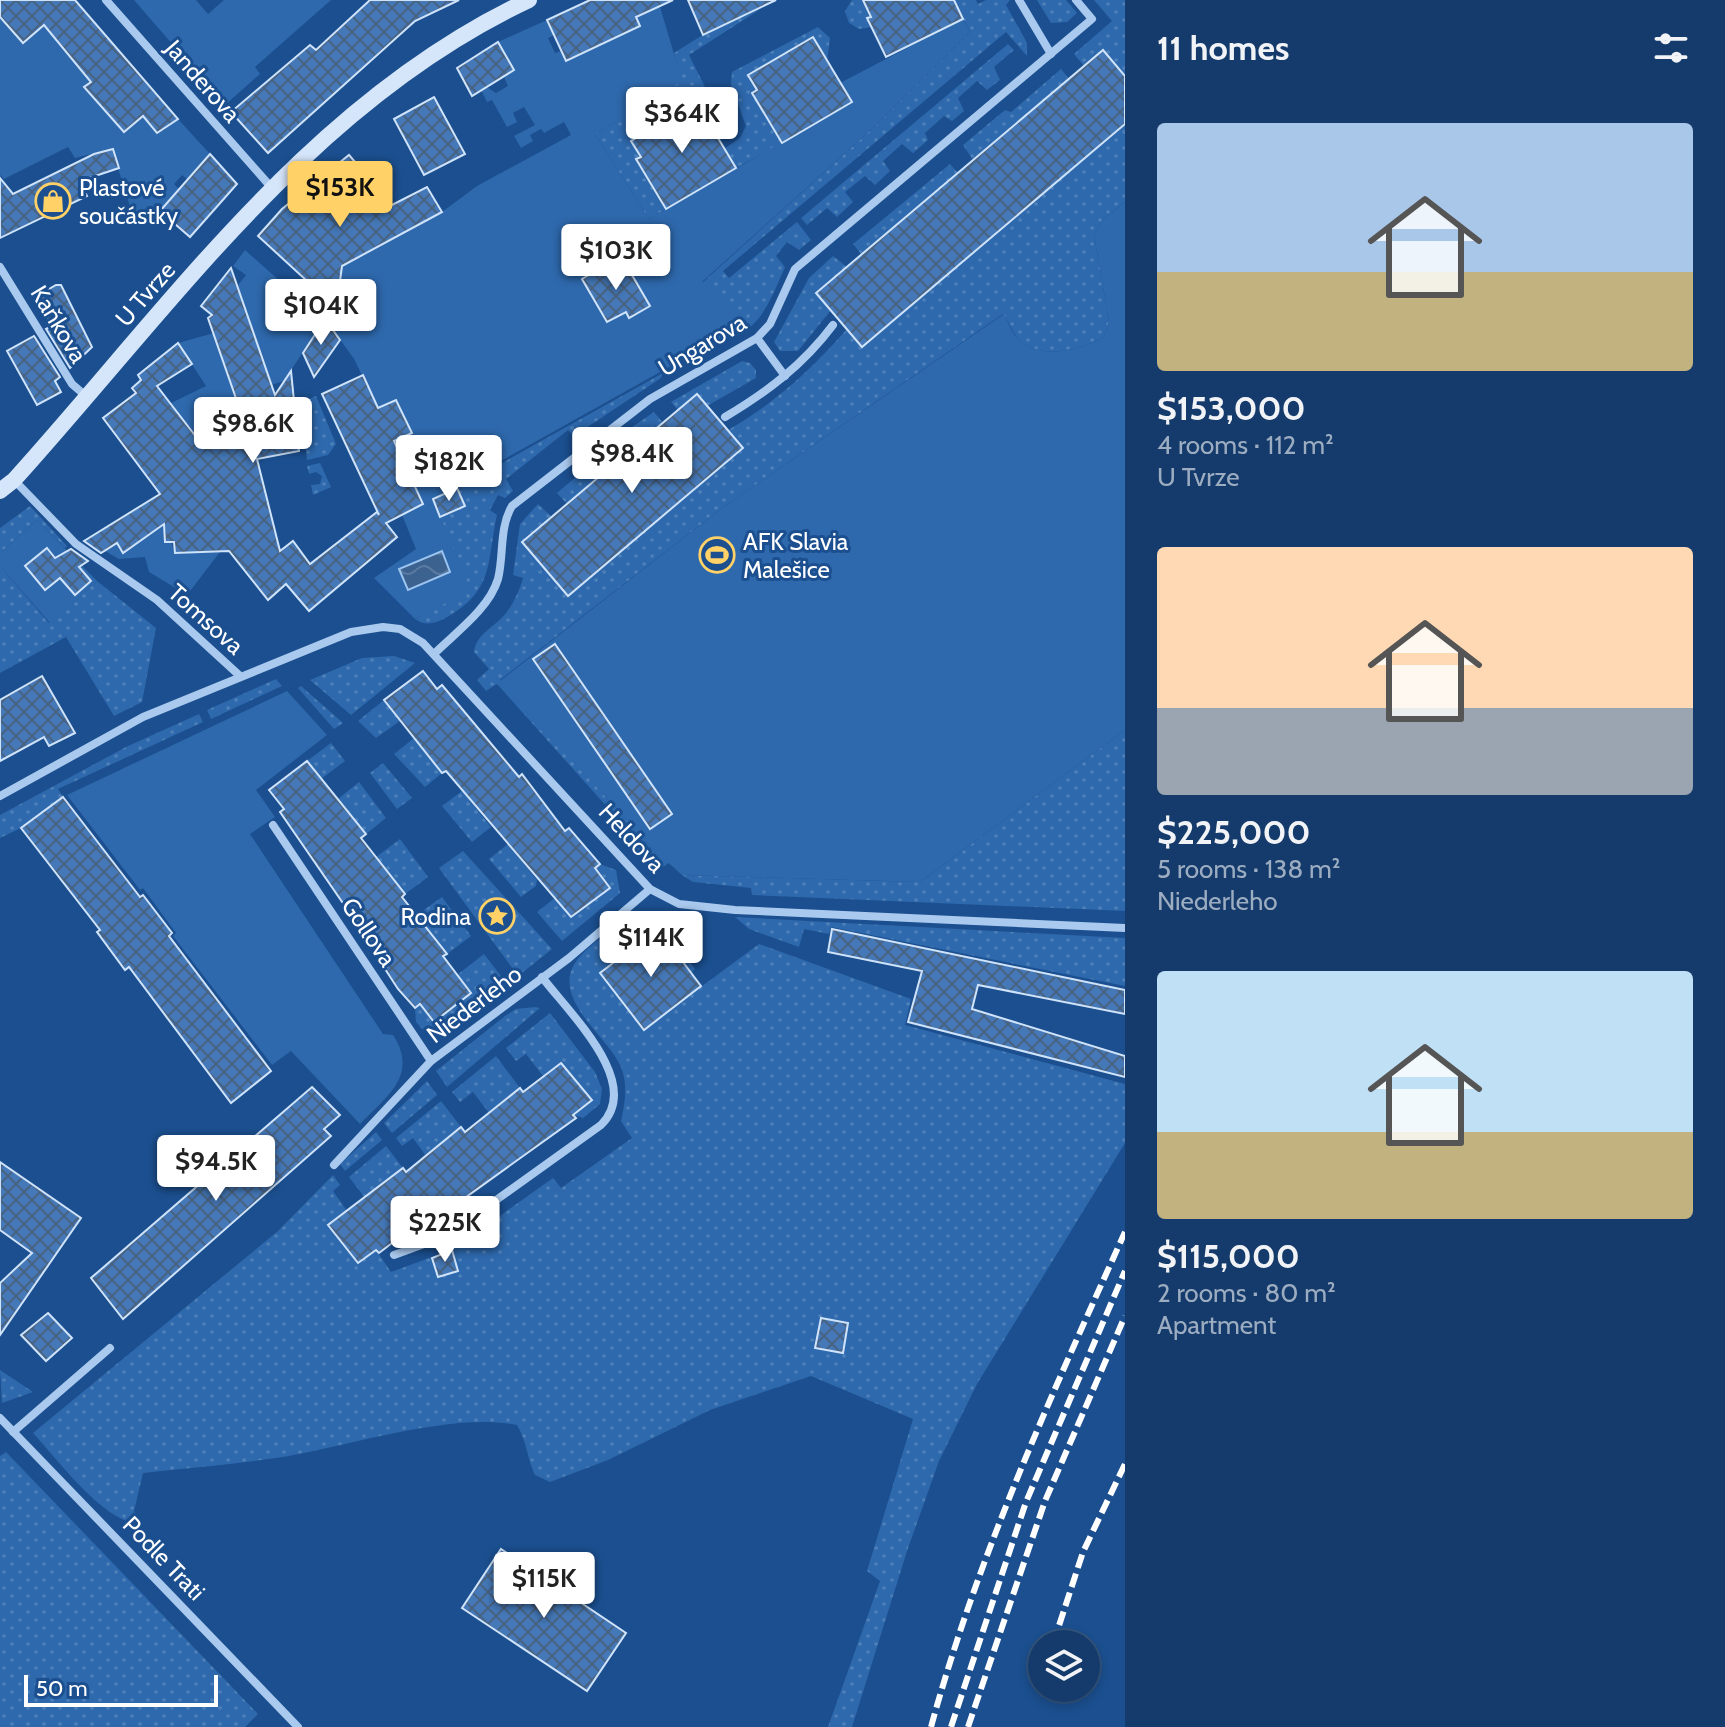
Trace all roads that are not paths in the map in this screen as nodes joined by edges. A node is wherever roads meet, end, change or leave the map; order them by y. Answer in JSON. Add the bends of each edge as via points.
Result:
{"nodes":[{"id":1,"x":106,"y":0,"type":"edge"},
{"id":2,"x":529,"y":0,"type":"edge"},
{"id":3,"x":1019,"y":0,"type":"edge"},
{"id":4,"x":1076,"y":0,"type":"edge"},
{"id":5,"x":1051,"y":54,"type":"junction"},
{"id":6,"x":271,"y":187,"type":"junction"},
{"id":7,"x":0,"y":267,"type":"edge"},
{"id":8,"x":833,"y":325,"type":"dead end"},
{"id":9,"x":757,"y":338,"type":"junction"},
{"id":10,"x":785,"y":376,"type":"junction"},
{"id":11,"x":88,"y":398,"type":"junction"},
{"id":12,"x":725,"y":417,"type":"dead end"},
{"id":13,"x":14,"y":480,"type":"junction"},
{"id":14,"x":0,"y":491,"type":"edge"},
{"id":15,"x":434,"y":654,"type":"junction"},
{"id":16,"x":240,"y":676,"type":"junction"},
{"id":17,"x":0,"y":796,"type":"edge"},
{"id":18,"x":273,"y":825,"type":"dead end"},
{"id":19,"x":650,"y":889,"type":"junction"},
{"id":20,"x":1125,"y":928,"type":"edge"},
{"id":21,"x":542,"y":977,"type":"junction"},
{"id":22,"x":431,"y":1061,"type":"junction"},
{"id":23,"x":334,"y":1165,"type":"dead end"},
{"id":24,"x":394,"y":1255,"type":"dead end"},
{"id":25,"x":110,"y":1348,"type":"dead end"},
{"id":26,"x":0,"y":1418,"type":"edge"},
{"id":27,"x":13,"y":1432,"type":"junction"},
{"id":28,"x":298,"y":1727,"type":"edge"}],
"edges":[{"from":1,"to":6,"type":"street","name":"Janderova"},
{"from":2,"to":6,"type":"main road","name":"U Tvrze","via":[[423,58]]},
{"from":3,"to":5,"type":"street"},
{"from":4,"to":5,"type":"street","name":"Ungarova","via":[[1092,19]]},
{"from":5,"to":9,"type":"street","name":"Ungarova","via":[[795,269],[770,324]]},
{"from":6,"to":11,"type":"main road","name":"U Tvrze"},
{"from":7,"to":11,"type":"street","name":"Kaňkova","via":[[72,384]]},
{"from":8,"to":10,"type":"street"},
{"from":9,"to":10,"type":"street"},
{"from":9,"to":15,"type":"street","name":"Ungarova","via":[[650,399],[512,506],[495,587]]},
{"from":10,"to":12,"type":"street"},
{"from":11,"to":13,"type":"main road","name":"U Tvrze"},
{"from":13,"to":14,"type":"main road","name":"U Tvrze"},
{"from":13,"to":16,"type":"street","name":"Tomsova","via":[[76,544],[157,600]]},
{"from":15,"to":16,"type":"street","name":"Heldova","via":[[400,629],[366,629]]},
{"from":15,"to":19,"type":"street","name":"Heldova"},
{"from":16,"to":17,"type":"street","name":"Tomsova","via":[[143,717]]},
{"from":18,"to":22,"type":"street","name":"Gollova"},
{"from":19,"to":20,"type":"street","name":"Heldova","via":[[679,904],[735,910]]},
{"from":19,"to":21,"type":"street","name":"Niederleho"},
{"from":21,"to":22,"type":"street","name":"Niederleho"},
{"from":21,"to":24,"type":"street","via":[[611,1071],[617,1091],[613,1110],[601,1125],[446,1236]]},
{"from":22,"to":23,"type":"street","name":"Niederleho"},
{"from":25,"to":27,"type":"street"},
{"from":26,"to":27,"type":"street","name":"Podle Trati"},
{"from":27,"to":28,"type":"street","name":"Podle Trati"}]}
